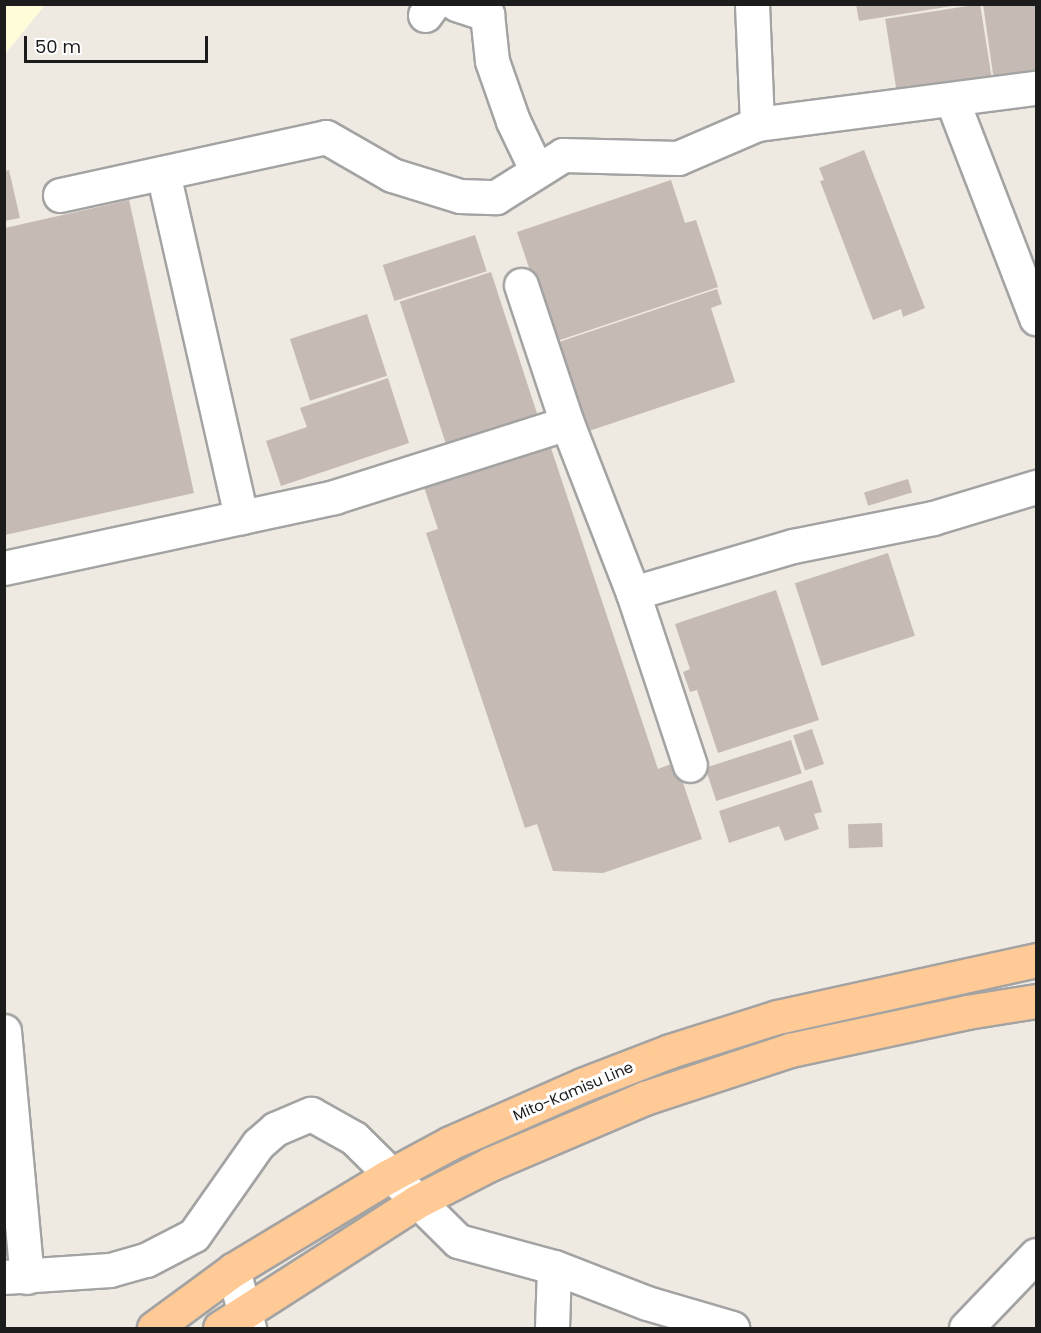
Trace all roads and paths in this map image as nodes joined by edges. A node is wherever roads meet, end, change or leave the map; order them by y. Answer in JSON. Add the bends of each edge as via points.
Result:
{"nodes":[{"id":1,"x":456,"y":4,"type":"edge"},
{"id":2,"x":752,"y":4,"type":"edge"},
{"id":3,"x":1036,"y":88,"type":"edge"},
{"id":4,"x":952,"y":100,"type":"junction"},
{"id":5,"x":757,"y":124,"type":"junction"},
{"id":6,"x":536,"y":169,"type":"junction"},
{"id":7,"x":163,"y":173,"type":"junction"},
{"id":8,"x":60,"y":195,"type":"dead end"},
{"id":9,"x":521,"y":285,"type":"dead end"},
{"id":10,"x":1036,"y":318,"type":"edge"},
{"id":11,"x":567,"y":423,"type":"junction"},
{"id":12,"x":1034,"y":493,"type":"edge"},
{"id":13,"x":241,"y":517,"type":"junction"},
{"id":14,"x":4,"y":568,"type":"edge"},
{"id":15,"x":633,"y":593,"type":"junction"},
{"id":16,"x":690,"y":765,"type":"dead end"},
{"id":17,"x":1036,"y":960,"type":"edge"},
{"id":18,"x":1036,"y":1001,"type":"edge"},
{"id":19,"x":4,"y":1031,"type":"edge"},
{"id":20,"x":389,"y":1176,"type":"junction"},
{"id":21,"x":416,"y":1202,"type":"junction"},
{"id":22,"x":1036,"y":1255,"type":"edge"},
{"id":23,"x":554,"y":1267,"type":"junction"},
{"id":24,"x":233,"y":1270,"type":"junction"},
{"id":25,"x":16,"y":1277,"type":"edge"},
{"id":26,"x":238,"y":1322,"type":"edge"},
{"id":27,"x":154,"y":1329,"type":"edge"},
{"id":28,"x":552,"y":1329,"type":"edge"},
{"id":29,"x":732,"y":1329,"type":"edge"},
{"id":30,"x":966,"y":1329,"type":"edge"}],
"edges":[{"from":1,"to":6,"type":"street","via":[[487,14],[492,62],[513,121]]},
{"from":2,"to":5,"type":"street"},
{"from":3,"to":4,"type":"street"},
{"from":4,"to":5,"type":"street"},
{"from":4,"to":10,"type":"street"},
{"from":5,"to":6,"type":"street","via":[[678,158],[563,155]]},
{"from":6,"to":7,"type":"street","via":[[496,197],[460,196],[392,175],[326,137]]},
{"from":7,"to":8,"type":"street"},
{"from":7,"to":13,"type":"street"},
{"from":9,"to":11,"type":"street"},
{"from":11,"to":13,"type":"street","via":[[334,497]]},
{"from":11,"to":15,"type":"street"},
{"from":12,"to":15,"type":"street","via":[[793,546]]},
{"from":13,"to":14,"type":"street"},
{"from":15,"to":16,"type":"street"},
{"from":17,"to":20,"type":"main road","name":"Mito-Kamisu Line","via":[[777,1017],[670,1051],[460,1139]]},
{"from":18,"to":21,"type":"main road","via":[[790,1050],[645,1098],[490,1164]]},
{"from":19,"to":25,"type":"street"},
{"from":20,"to":21,"type":"street"},
{"from":20,"to":24,"type":"main road","name":"Mito-Kamisu Line"},
{"from":20,"to":25,"type":"street","via":[[354,1138],[311,1114],[275,1129],[258,1144],[194,1235],[146,1260],[110,1270]]},
{"from":21,"to":23,"type":"street","via":[[458,1241]]},
{"from":21,"to":26,"type":"main road"},
{"from":22,"to":30,"type":"street"},
{"from":23,"to":28,"type":"street"},
{"from":23,"to":29,"type":"street","via":[[647,1303]]},
{"from":24,"to":26,"type":"street"},
{"from":24,"to":27,"type":"main road","name":"Mito-Kamisu Line"}]}
